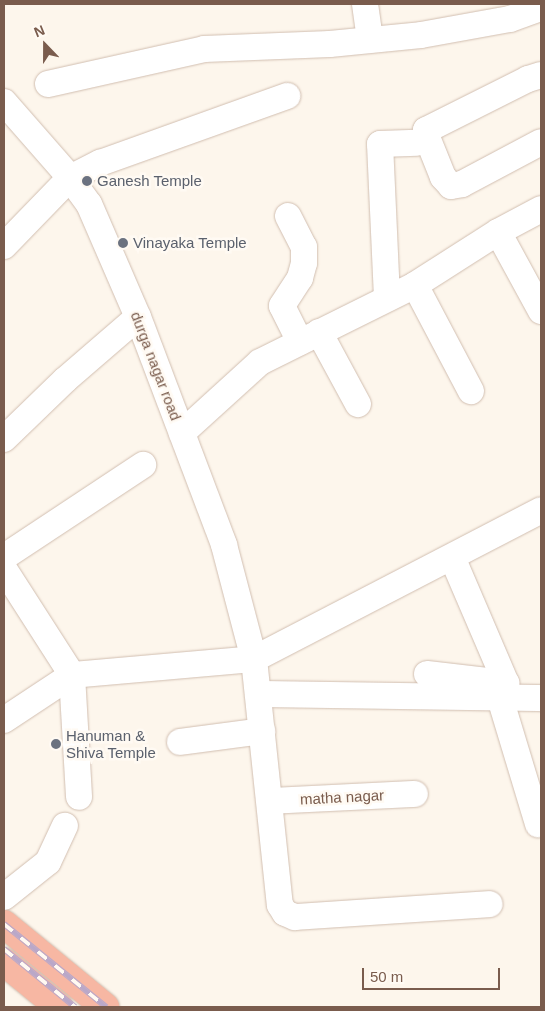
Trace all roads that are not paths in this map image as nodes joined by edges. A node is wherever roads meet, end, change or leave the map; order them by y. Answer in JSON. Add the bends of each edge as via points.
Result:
{"nodes":[{"id":1,"x":364,"y":4,"type":"edge"},
{"id":2,"x":541,"y":8,"type":"edge"},
{"id":3,"x":370,"y":40,"type":"junction"},
{"id":4,"x":541,"y":76,"type":"edge"},
{"id":5,"x":48,"y":84,"type":"dead end"},
{"id":6,"x":287,"y":96,"type":"dead end"},
{"id":7,"x":4,"y":102,"type":"edge"},
{"id":8,"x":541,"y":142,"type":"edge"},
{"id":9,"x":417,"y":143,"type":"dead end"},
{"id":10,"x":70,"y":178,"type":"junction"},
{"id":11,"x":541,"y":209,"type":"edge"},
{"id":12,"x":288,"y":216,"type":"dead end"},
{"id":13,"x":498,"y":232,"type":"junction"},
{"id":14,"x":4,"y":246,"type":"edge"},
{"id":15,"x":415,"y":285,"type":"junction"},
{"id":16,"x":388,"y":298,"type":"junction"},
{"id":17,"x":541,"y":311,"type":"edge"},
{"id":18,"x":138,"y":317,"type":"junction"},
{"id":19,"x":310,"y":337,"type":"junction"},
{"id":20,"x":471,"y":391,"type":"dead end"},
{"id":21,"x":358,"y":404,"type":"dead end"},
{"id":22,"x":182,"y":433,"type":"junction"},
{"id":23,"x":4,"y":439,"type":"edge"},
{"id":24,"x":143,"y":465,"type":"dead end"},
{"id":25,"x":541,"y":510,"type":"edge"},
{"id":26,"x":4,"y":557,"type":"edge"},
{"id":27,"x":452,"y":557,"type":"junction"},
{"id":28,"x":4,"y":569,"type":"edge"},
{"id":29,"x":254,"y":658,"type":"junction"},
{"id":30,"x":427,"y":674,"type":"dead end"},
{"id":31,"x":72,"y":675,"type":"junction"},
{"id":32,"x":258,"y":694,"type":"junction"},
{"id":33,"x":500,"y":698,"type":"junction"},
{"id":34,"x":541,"y":698,"type":"edge"},
{"id":35,"x":4,"y":720,"type":"edge"},
{"id":36,"x":262,"y":731,"type":"junction"},
{"id":37,"x":180,"y":742,"type":"dead end"},
{"id":38,"x":415,"y":794,"type":"dead end"},
{"id":39,"x":79,"y":797,"type":"dead end"},
{"id":40,"x":270,"y":801,"type":"junction"},
{"id":41,"x":538,"y":824,"type":"dead end"},
{"id":42,"x":65,"y":826,"type":"dead end"},
{"id":43,"x":4,"y":897,"type":"edge"},
{"id":44,"x":490,"y":904,"type":"dead end"},
{"id":45,"x":4,"y":924,"type":"edge"},
{"id":46,"x":4,"y":962,"type":"edge"},
{"id":47,"x":59,"y":1007,"type":"edge"},
{"id":48,"x":105,"y":1007,"type":"edge"}],
"edges":[{"from":1,"to":3,"type":"street"},
{"from":2,"to":3,"type":"street","via":[[510,20]]},
{"from":3,"to":5,"type":"street","via":[[204,49]]},
{"from":4,"to":8,"type":"street","via":[[528,79],[426,130],[443,176],[451,186],[462,184]]},
{"from":6,"to":10,"type":"street","via":[[99,163]]},
{"from":7,"to":10,"type":"street","name":"durga nagar road"},
{"from":9,"to":16,"type":"street","via":[[380,144]]},
{"from":10,"to":14,"type":"street"},
{"from":10,"to":18,"type":"street","name":"durga nagar road","via":[[89,204]]},
{"from":11,"to":13,"type":"street"},
{"from":12,"to":19,"type":"street","via":[[304,247],[304,263],[300,278],[282,306]]},
{"from":13,"to":15,"type":"street"},
{"from":13,"to":17,"type":"street"},
{"from":15,"to":16,"type":"street"},
{"from":15,"to":20,"type":"street"},
{"from":16,"to":19,"type":"street"},
{"from":18,"to":22,"type":"street","name":"durga nagar road"},
{"from":18,"to":23,"type":"street","via":[[65,380]]},
{"from":19,"to":21,"type":"street"},
{"from":19,"to":22,"type":"street","via":[[260,362]]},
{"from":22,"to":29,"type":"street","name":"durga nagar road","via":[[224,545]]},
{"from":24,"to":26,"type":"street"},
{"from":25,"to":27,"type":"street"},
{"from":27,"to":29,"type":"street"},
{"from":27,"to":30,"type":"street","via":[[506,683]]},
{"from":28,"to":31,"type":"street"},
{"from":29,"to":31,"type":"street"},
{"from":29,"to":32,"type":"street","name":"durga nagar road"},
{"from":31,"to":35,"type":"street"},
{"from":31,"to":39,"type":"street"},
{"from":32,"to":33,"type":"street"},
{"from":32,"to":36,"type":"street","name":"durga nagar road"},
{"from":33,"to":34,"type":"street"},
{"from":33,"to":41,"type":"street"},
{"from":36,"to":37,"type":"street"},
{"from":36,"to":40,"type":"street","name":"durga nagar road"},
{"from":38,"to":40,"type":"street","name":"matha nagar"},
{"from":40,"to":44,"type":"street","name":"durga nagar road","via":[[280,905],[285,913],[295,917]]},
{"from":42,"to":43,"type":"street","via":[[48,862]]},
{"from":45,"to":48,"type":"highway"},
{"from":46,"to":47,"type":"highway"}]}
